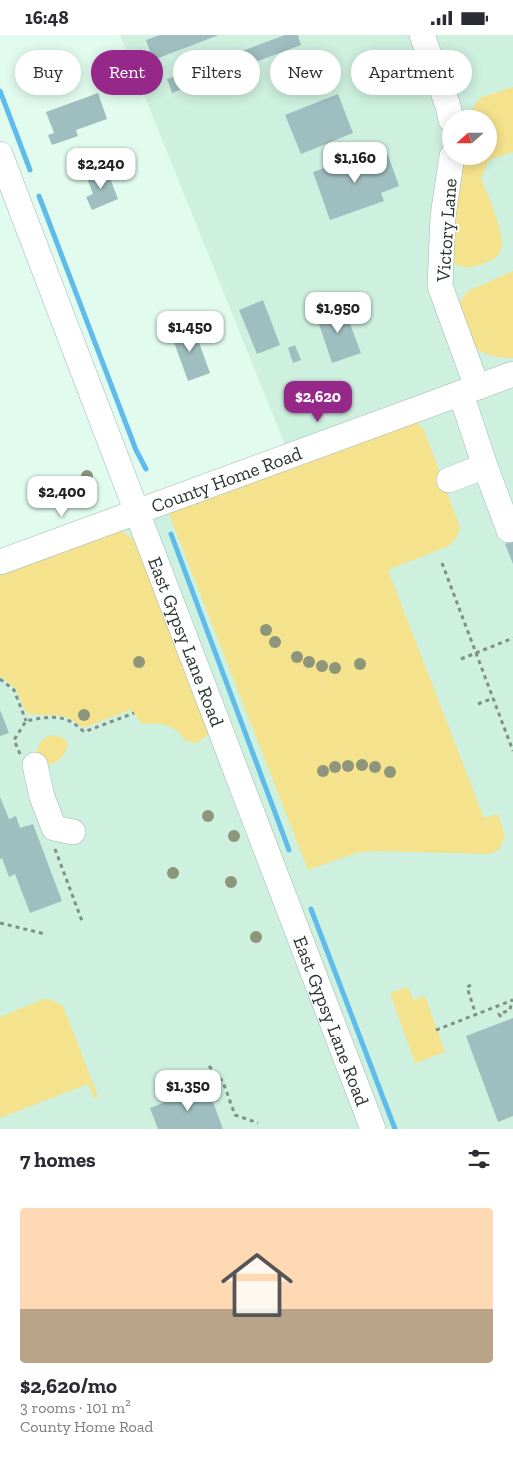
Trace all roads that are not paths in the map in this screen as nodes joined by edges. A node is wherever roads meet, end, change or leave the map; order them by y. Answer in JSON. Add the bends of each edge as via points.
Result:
{"nodes":[{"id":1,"x":422,"y":35,"type":"edge"},
{"id":2,"x":449,"y":110,"type":"edge"},
{"id":3,"x":0,"y":154,"type":"edge"},
{"id":4,"x":451,"y":165,"type":"edge"},
{"id":5,"x":513,"y":374,"type":"edge"},
{"id":6,"x":469,"y":391,"type":"junction"},
{"id":7,"x":484,"y":466,"type":"junction"},
{"id":8,"x":449,"y":480,"type":"dead end"},
{"id":9,"x":137,"y":511,"type":"junction"},
{"id":10,"x":509,"y":530,"type":"dead end"},
{"id":11,"x":0,"y":562,"type":"edge"},
{"id":12,"x":35,"y":765,"type":"dead end"},
{"id":13,"x":73,"y":832,"type":"dead end"},
{"id":14,"x":373,"y":1129,"type":"edge"}],
"edges":[{"from":1,"to":2,"type":"street"},
{"from":3,"to":9,"type":"street","name":"East Gypsy Lane Road"},
{"from":4,"to":6,"type":"street","name":"Victory Lane","via":[[443,216],[440,286]]},
{"from":5,"to":6,"type":"street","name":"County Home Road"},
{"from":6,"to":7,"type":"street","name":"Victory Lane"},
{"from":6,"to":9,"type":"street","name":"County Home Road"},
{"from":7,"to":8,"type":"street"},
{"from":7,"to":10,"type":"street","name":"Victory Lane"},
{"from":9,"to":11,"type":"street","name":"County Home Road"},
{"from":9,"to":14,"type":"street","name":"East Gypsy Lane Road"},
{"from":12,"to":13,"type":"street","via":[[42,797],[54,827]]}]}
